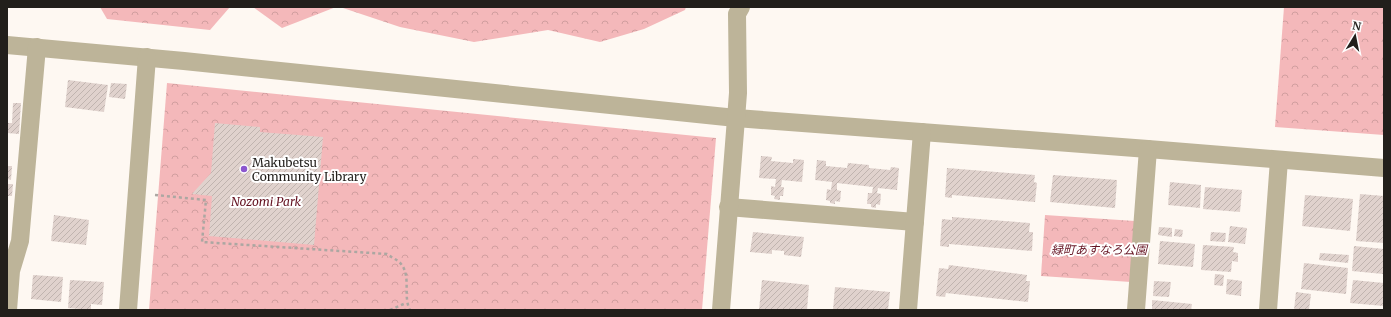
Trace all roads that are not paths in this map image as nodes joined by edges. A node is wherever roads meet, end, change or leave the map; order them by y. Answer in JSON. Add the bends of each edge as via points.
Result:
{"nodes":[{"id":1,"x":741,"y":7,"type":"edge"},
{"id":2,"x":7,"y":45,"type":"edge"},
{"id":3,"x":37,"y":48,"type":"junction"},
{"id":4,"x":147,"y":57,"type":"junction"},
{"id":5,"x":736,"y":118,"type":"junction"},
{"id":6,"x":922,"y":132,"type":"junction"},
{"id":7,"x":1148,"y":149,"type":"junction"},
{"id":8,"x":1279,"y":160,"type":"junction"},
{"id":9,"x":1384,"y":168,"type":"edge"},
{"id":10,"x":728,"y":207,"type":"junction"},
{"id":11,"x":915,"y":222,"type":"junction"},
{"id":12,"x":13,"y":240,"type":"edge"},
{"id":13,"x":8,"y":310,"type":"edge"},
{"id":14,"x":128,"y":310,"type":"edge"},
{"id":15,"x":721,"y":310,"type":"edge"},
{"id":16,"x":908,"y":310,"type":"edge"},
{"id":17,"x":1136,"y":310,"type":"edge"},
{"id":18,"x":1268,"y":310,"type":"edge"}],
"edges":[{"from":1,"to":5,"type":"street","via":[[737,14]]},
{"from":2,"to":3,"type":"street"},
{"from":3,"to":4,"type":"street"},
{"from":3,"to":12,"type":"street"},
{"from":4,"to":5,"type":"street"},
{"from":4,"to":14,"type":"street"},
{"from":5,"to":6,"type":"street"},
{"from":5,"to":10,"type":"street"},
{"from":6,"to":7,"type":"street"},
{"from":6,"to":11,"type":"street"},
{"from":7,"to":8,"type":"street"},
{"from":7,"to":17,"type":"street"},
{"from":8,"to":9,"type":"street"},
{"from":8,"to":18,"type":"street"},
{"from":10,"to":11,"type":"street"},
{"from":10,"to":15,"type":"street"},
{"from":11,"to":16,"type":"street"},
{"from":12,"to":13,"type":"street"}]}
